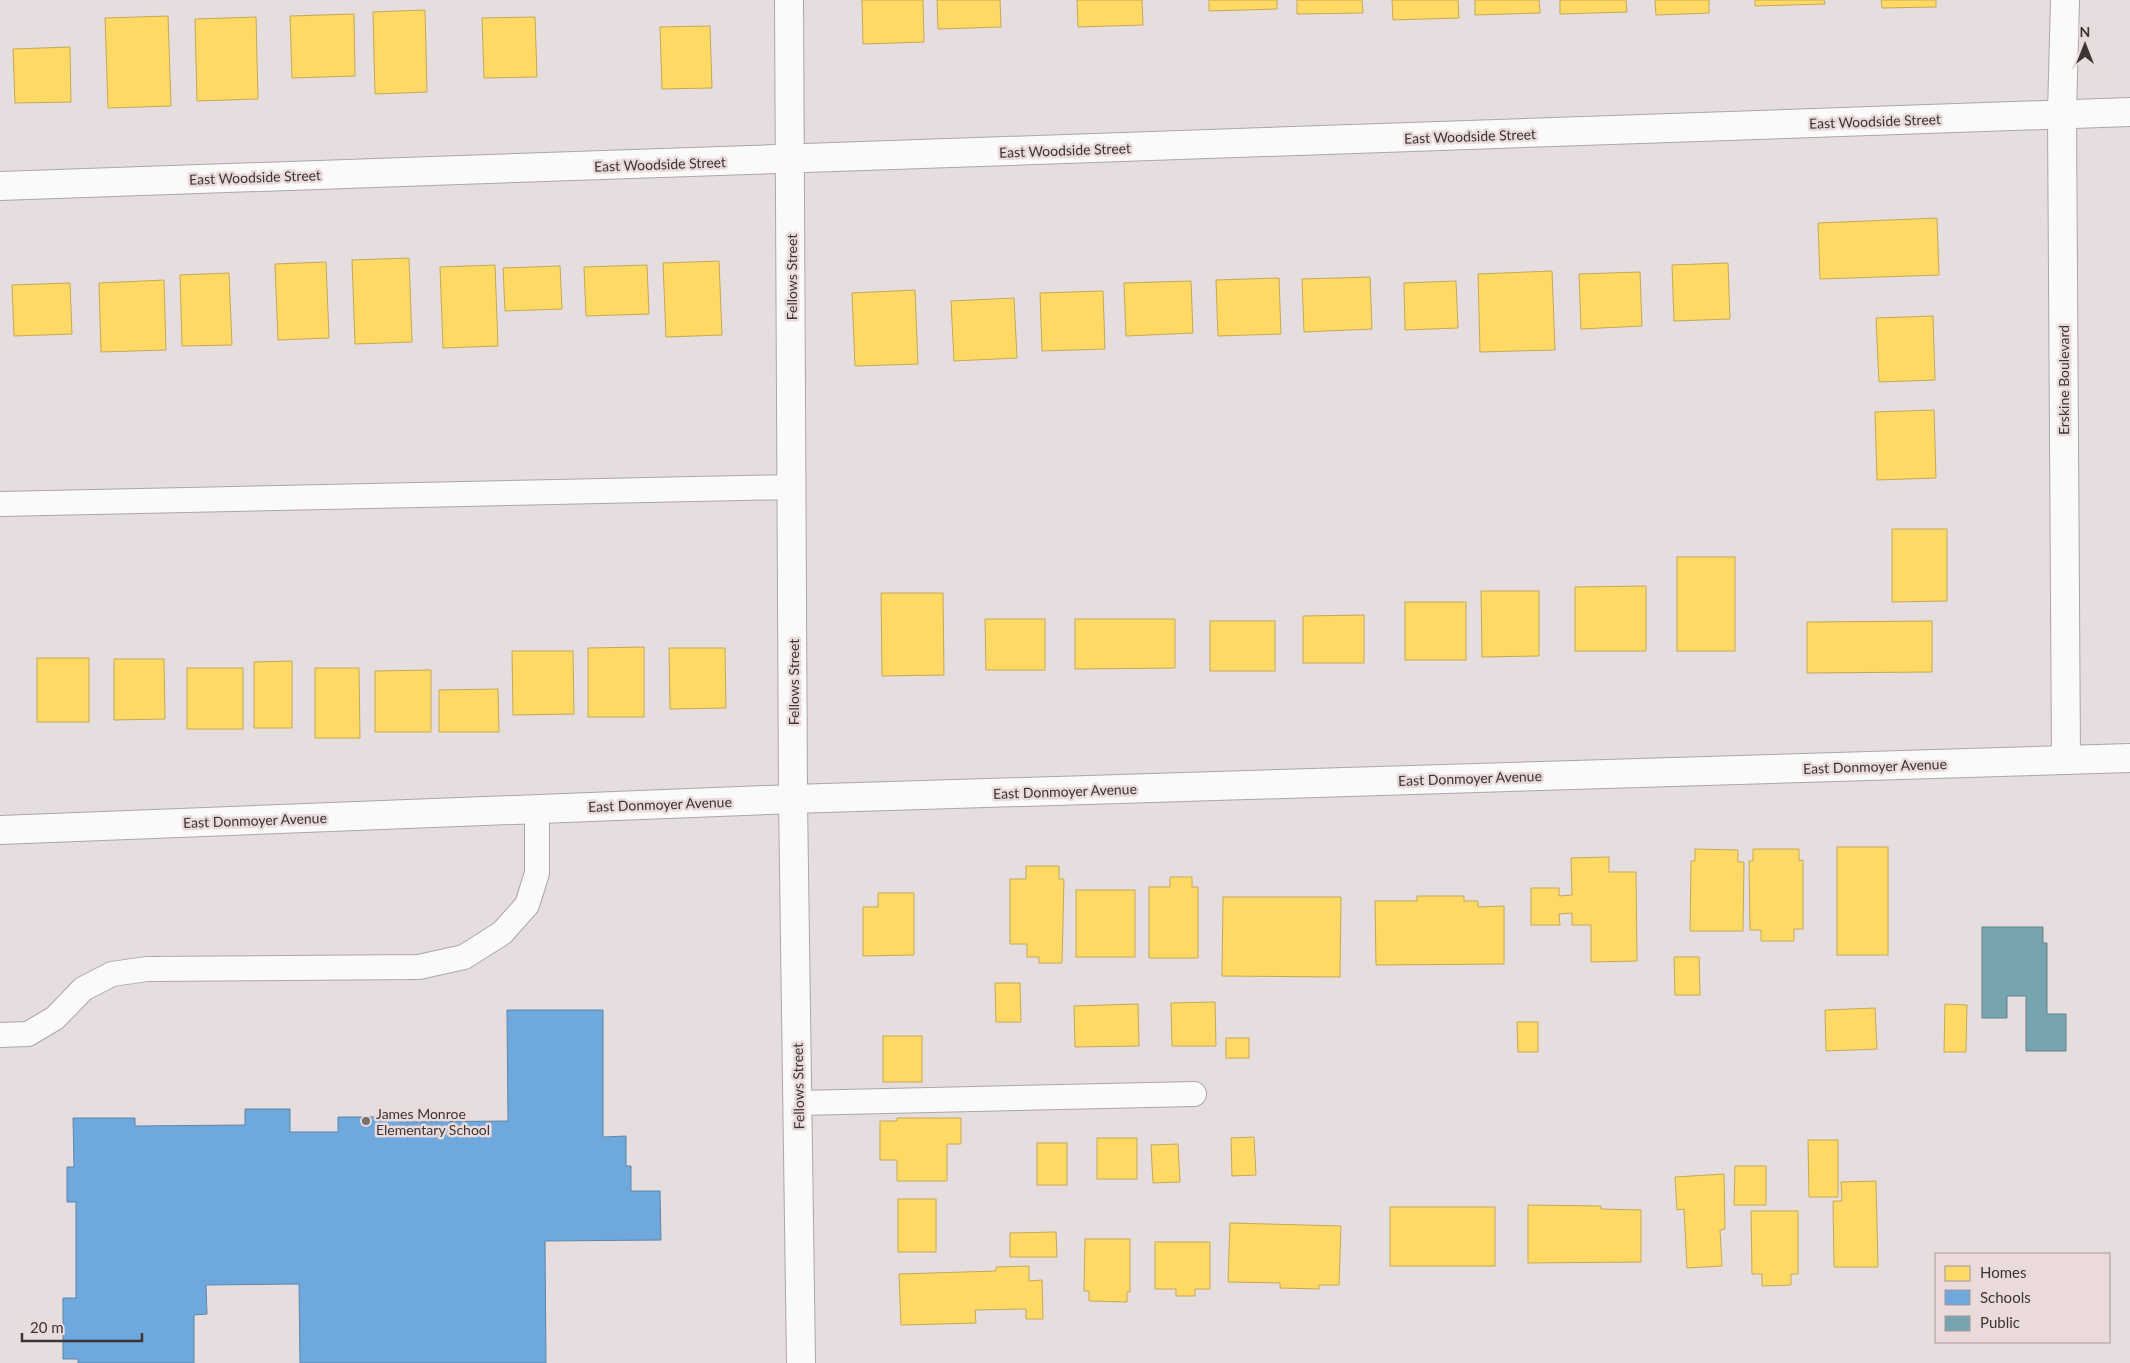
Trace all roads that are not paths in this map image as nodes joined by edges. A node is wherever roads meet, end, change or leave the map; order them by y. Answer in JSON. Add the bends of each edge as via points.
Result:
{"nodes":[{"id":1,"x":789,"y":0,"type":"edge"},
{"id":2,"x":2065,"y":0,"type":"edge"},
{"id":3,"x":2130,"y":112,"type":"edge"},
{"id":4,"x":2062,"y":114,"type":"junction"},
{"id":5,"x":790,"y":160,"type":"junction"},
{"id":6,"x":0,"y":186,"type":"edge"},
{"id":7,"x":792,"y":487,"type":"junction"},
{"id":8,"x":0,"y":504,"type":"edge"},
{"id":9,"x":2130,"y":758,"type":"edge"},
{"id":10,"x":2066,"y":760,"type":"junction"},
{"id":11,"x":793,"y":799,"type":"junction"},
{"id":12,"x":537,"y":809,"type":"junction"},
{"id":13,"x":0,"y":830,"type":"edge"},
{"id":14,"x":0,"y":1035,"type":"edge"},
{"id":15,"x":1194,"y":1094,"type":"dead end"},
{"id":16,"x":799,"y":1103,"type":"junction"},
{"id":17,"x":801,"y":1363,"type":"edge"}],
"edges":[{"from":1,"to":5,"type":"street","name":"Fellows Street"},
{"from":2,"to":4,"type":"street","name":"Erskine Boulevard"},
{"from":3,"to":4,"type":"street","name":"East Woodside Street"},
{"from":4,"to":5,"type":"street","name":"East Woodside Street"},
{"from":4,"to":10,"type":"street","name":"Erskine Boulevard"},
{"from":5,"to":6,"type":"street","name":"East Woodside Street"},
{"from":5,"to":7,"type":"street","name":"Fellows Street"},
{"from":7,"to":8,"type":"lane"},
{"from":7,"to":11,"type":"street","name":"Fellows Street"},
{"from":9,"to":10,"type":"street","name":"East Donmoyer Avenue"},
{"from":10,"to":11,"type":"street","name":"East Donmoyer Avenue"},
{"from":11,"to":12,"type":"street","name":"East Donmoyer Avenue"},
{"from":11,"to":16,"type":"street","name":"Fellows Street"},
{"from":12,"to":13,"type":"street","name":"East Donmoyer Avenue"},
{"from":12,"to":14,"type":"lane","via":[[537,873],[527,905],[502,933],[464,957],[418,967],[147,970],[112,974],[83,989],[55,1018],[28,1034]]},
{"from":15,"to":16,"type":"lane"},
{"from":16,"to":17,"type":"street","name":"Fellows Street"}]}
